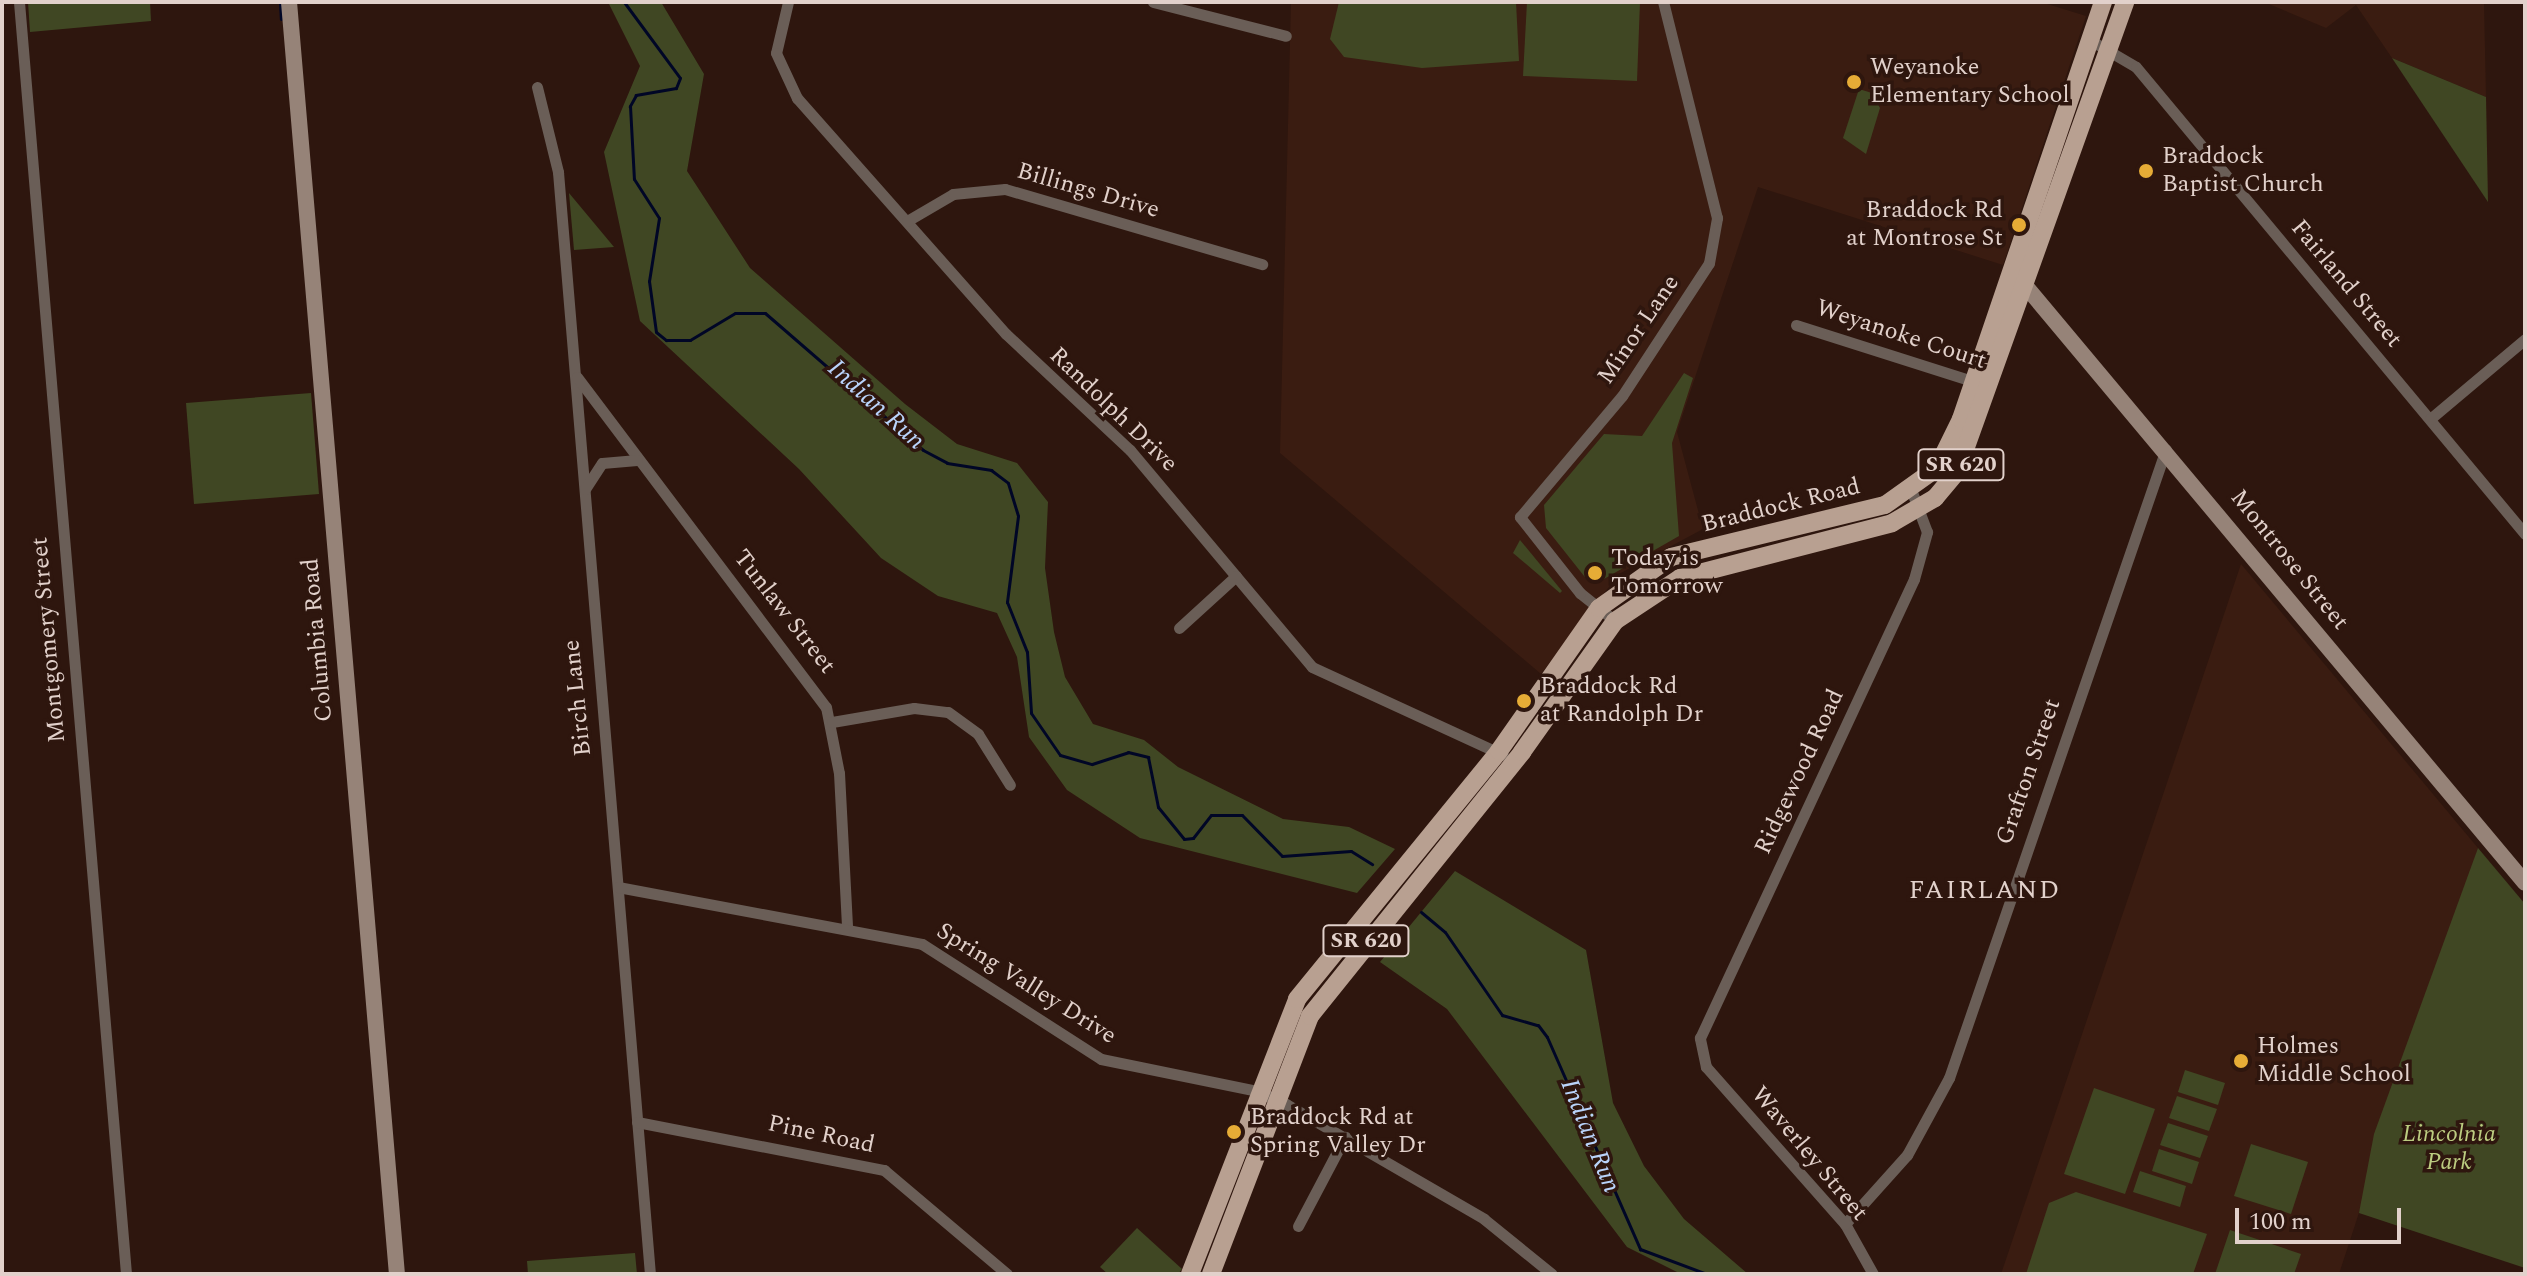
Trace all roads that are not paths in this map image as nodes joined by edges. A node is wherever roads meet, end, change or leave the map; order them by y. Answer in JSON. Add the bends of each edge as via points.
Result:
{"nodes":[{"id":1,"x":19,"y":2,"type":"edge"},
{"id":2,"x":289,"y":2,"type":"edge"},
{"id":3,"x":788,"y":2,"type":"edge"},
{"id":4,"x":1153,"y":2,"type":"edge"},
{"id":5,"x":1663,"y":2,"type":"edge"},
{"id":6,"x":2089,"y":2,"type":"edge"},
{"id":7,"x":2103,"y":2,"type":"edge"},
{"id":8,"x":2125,"y":2,"type":"edge"},
{"id":9,"x":1286,"y":36,"type":"dead end"},
{"id":10,"x":2090,"y":40,"type":"junction"},
{"id":11,"x":2110,"y":48,"type":"junction"},
{"id":12,"x":537,"y":87,"type":"dead end"},
{"id":13,"x":907,"y":221,"type":"junction"},
{"id":14,"x":1262,"y":264,"type":"dead end"},
{"id":15,"x":2012,"y":271,"type":"junction"},
{"id":16,"x":2027,"y":287,"type":"junction"},
{"id":17,"x":1796,"y":325,"type":"dead end"},
{"id":18,"x":2525,"y":339,"type":"edge"},
{"id":19,"x":573,"y":369,"type":"junction"},
{"id":20,"x":1973,"y":381,"type":"junction"},
{"id":21,"x":1992,"y":387,"type":"junction"},
{"id":22,"x":2430,"y":419,"type":"junction"},
{"id":23,"x":2166,"y":448,"type":"junction"},
{"id":24,"x":637,"y":460,"type":"junction"},
{"id":25,"x":583,"y":493,"type":"junction"},
{"id":26,"x":1915,"y":501,"type":"junction"},
{"id":27,"x":2525,"y":534,"type":"edge"},
{"id":28,"x":1236,"y":576,"type":"junction"},
{"id":29,"x":1599,"y":608,"type":"junction"},
{"id":30,"x":1615,"y":621,"type":"junction"},
{"id":31,"x":1179,"y":628,"type":"dead end"},
{"id":32,"x":832,"y":722,"type":"junction"},
{"id":33,"x":1506,"y":757,"type":"junction"},
{"id":34,"x":1010,"y":785,"type":"dead end"},
{"id":35,"x":2525,"y":883,"type":"edge"},
{"id":36,"x":618,"y":887,"type":"junction"},
{"id":37,"x":847,"y":926,"type":"junction"},
{"id":38,"x":1706,"y":1067,"type":"joint"},
{"id":39,"x":1266,"y":1095,"type":"junction"},
{"id":40,"x":637,"y":1122,"type":"junction"},
{"id":41,"x":1345,"y":1137,"type":"junction"},
{"id":42,"x":1845,"y":1224,"type":"junction"},
{"id":43,"x":1298,"y":1226,"type":"dead end"},
{"id":44,"x":1543,"y":1271,"type":"edge"},
{"id":45,"x":126,"y":1274,"type":"edge"},
{"id":46,"x":397,"y":1274,"type":"edge"},
{"id":47,"x":650,"y":1274,"type":"edge"},
{"id":48,"x":1007,"y":1274,"type":"edge"},
{"id":49,"x":1190,"y":1274,"type":"edge"},
{"id":50,"x":1211,"y":1274,"type":"edge"},
{"id":51,"x":1873,"y":1274,"type":"edge"}],
"edges":[{"from":1,"to":45,"type":"street","name":"Montgomery Street"},
{"from":2,"to":46,"type":"street","name":"Columbia Road"},
{"from":3,"to":13,"type":"street","name":"Randolph Drive","via":[[776,41],[782,75]]},
{"from":4,"to":9,"type":"street"},
{"from":5,"to":29,"type":"street","name":"Minor Lane","via":[[1717,218],[1704,275],[1622,396],[1520,517]]},
{"from":6,"to":7,"type":"street"},
{"from":7,"to":10,"type":"main road","name":"Braddock Road","number":"SR 620"},
{"from":8,"to":11,"type":"main road","name":"Braddock Road","number":"SR 620"},
{"from":10,"to":11,"type":"street","name":"Fairland Street"},
{"from":10,"to":15,"type":"main road","name":"Braddock Road","number":"SR 620"},
{"from":11,"to":16,"type":"main road","name":"Braddock Road","number":"SR 620"},
{"from":11,"to":22,"type":"street","name":"Fairland Street","via":[[2136,67]]},
{"from":12,"to":19,"type":"street","name":"Birch Lane","via":[[558,172]]},
{"from":13,"to":14,"type":"street","name":"Billings Drive","via":[[953,194],[1005,189]]},
{"from":13,"to":28,"type":"street","name":"Randolph Drive","via":[[1052,383],[1130,450]]},
{"from":15,"to":16,"type":"street","name":"Montrose Street"},
{"from":15,"to":20,"type":"main road","name":"Braddock Road","number":"SR 620"},
{"from":16,"to":21,"type":"main road","name":"Braddock Road","number":"SR 620"},
{"from":16,"to":23,"type":"street","name":"Montrose Street"},
{"from":17,"to":20,"type":"street","name":"Weyanoke Court"},
{"from":18,"to":22,"type":"street"},
{"from":19,"to":24,"type":"street","name":"Tunlaw Street"},
{"from":19,"to":25,"type":"street","name":"Birch Lane"},
{"from":20,"to":21,"type":"street","name":"Weyanoke Court"},
{"from":20,"to":26,"type":"main road","name":"Braddock Road","number":"SR 620","via":[[1945,454]]},
{"from":21,"to":26,"type":"main road","name":"Braddock Road","number":"SR 620","via":[[1957,472]]},
{"from":22,"to":27,"type":"street","name":"Fairland Street"},
{"from":23,"to":35,"type":"street","name":"Montrose Street"},
{"from":23,"to":42,"type":"street","name":"Grafton Street","via":[[1949,1078],[1907,1155]]},
{"from":24,"to":25,"type":"street","via":[[602,463]]},
{"from":24,"to":32,"type":"street","name":"Tunlaw Street","via":[[811,680]]},
{"from":25,"to":36,"type":"street","name":"Birch Lane"},
{"from":26,"to":29,"type":"main road","name":"Braddock Road","number":"SR 620","via":[[1671,557]]},
{"from":26,"to":30,"type":"main road","name":"Braddock Road","number":"SR 620","via":[[1872,530],[1680,578]]},
{"from":26,"to":38,"type":"street","name":"Ridgewood Road","via":[[1927,541],[1914,579],[1702,1027]]},
{"from":28,"to":31,"type":"street"},
{"from":28,"to":33,"type":"street","name":"Randolph Drive","via":[[1321,674]]},
{"from":29,"to":30,"type":"street","name":"Minor Lane"},
{"from":29,"to":33,"type":"main road","name":"Braddock Road","number":"SR 620"},
{"from":30,"to":33,"type":"main road","name":"Braddock Road","number":"SR 620"},
{"from":32,"to":34,"type":"street","via":[[914,708],[948,712],[978,734]]},
{"from":32,"to":37,"type":"street","name":"Tunlaw Street"},
{"from":33,"to":39,"type":"main road","name":"Braddock Road","number":"SR 620","via":[[1325,992]]},
{"from":36,"to":37,"type":"street","name":"Spring Valley Drive"},
{"from":36,"to":40,"type":"street","name":"Birch Lane"},
{"from":37,"to":39,"type":"street","name":"Spring Valley Drive","via":[[945,955],[1101,1059]]},
{"from":38,"to":42,"type":"street","name":"Waverley Street"},
{"from":39,"to":41,"type":"street","name":"Spring Valley Drive"},
{"from":39,"to":49,"type":"main road","name":"Braddock Road","number":"SR 620"},
{"from":39,"to":50,"type":"main road","name":"Braddock Road","number":"SR 620"},
{"from":40,"to":47,"type":"street","name":"Birch Lane"},
{"from":40,"to":48,"type":"street","name":"Pine Road","via":[[884,1170]]},
{"from":41,"to":43,"type":"street"},
{"from":41,"to":44,"type":"street","name":"Spring Valley Drive","via":[[1484,1219]]},
{"from":42,"to":51,"type":"street","name":"Waverley Street"}]}
